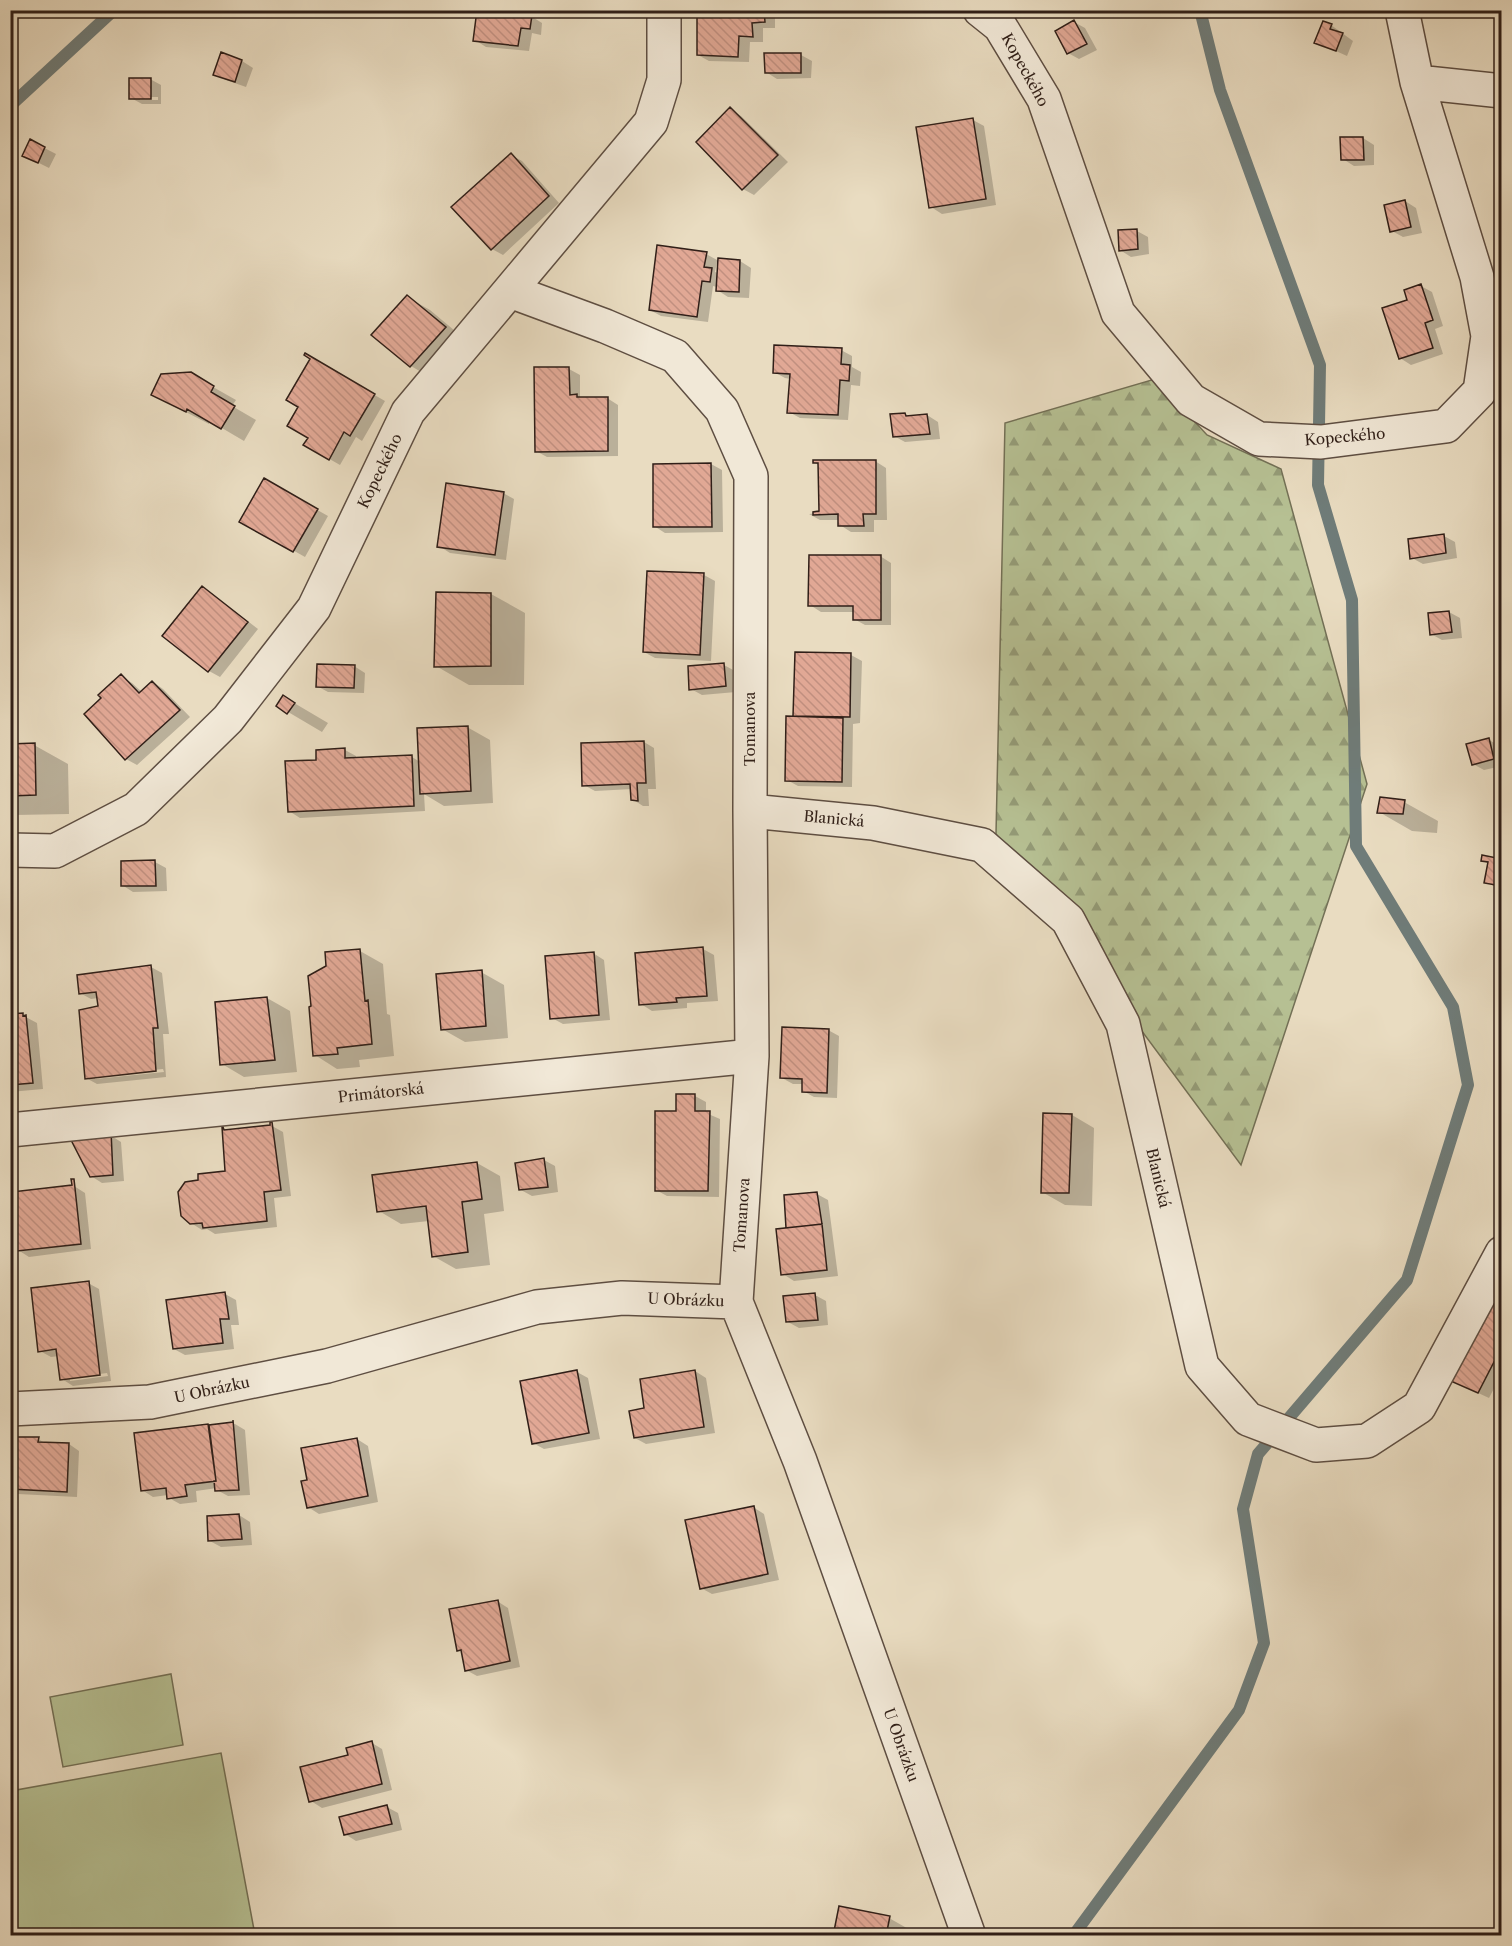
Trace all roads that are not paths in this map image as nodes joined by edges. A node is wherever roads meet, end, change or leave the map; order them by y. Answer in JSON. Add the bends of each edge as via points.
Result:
{"nodes":[{"id":1,"x":664,"y":10,"type":"edge"},
{"id":2,"x":980,"y":10,"type":"edge"},
{"id":3,"x":1402,"y":10,"type":"edge"},
{"id":4,"x":1418,"y":82,"type":"junction"},
{"id":5,"x":1502,"y":91,"type":"edge"},
{"id":6,"x":510,"y":291,"type":"junction"},
{"id":7,"x":750,"y":812,"type":"junction"},
{"id":8,"x":10,"y":850,"type":"edge"},
{"id":9,"x":752,"y":1056,"type":"junction"},
{"id":10,"x":10,"y":1130,"type":"edge"},
{"id":11,"x":1502,"y":1252,"type":"edge"},
{"id":12,"x":736,"y":1302,"type":"junction"},
{"id":13,"x":10,"y":1409,"type":"edge"},
{"id":14,"x":969,"y":1935,"type":"edge"}],
"edges":[{"from":1,"to":6,"type":"street","name":"Kopeckého","via":[[664,80],[651,122]]},
{"from":2,"to":4,"type":"street","name":"Kopeckého","via":[[1000,26],[1044,99],[1118,313],[1191,400],[1259,439],[1321,442],[1446,426],[1480,391],[1488,336],[1477,277]]},
{"from":3,"to":4,"type":"street","name":"Kopeckého"},
{"from":4,"to":5,"type":"street"},
{"from":6,"to":7,"type":"street","name":"Tomanova","via":[[675,356],[722,410],[751,476]]},
{"from":6,"to":8,"type":"street","name":"Kopeckého","via":[[408,412],[314,608],[228,719],[136,808],[55,851]]},
{"from":7,"to":9,"type":"street","name":"Tomanova"},
{"from":7,"to":11,"type":"street","name":"Blanická","via":[[873,823],[981,845],[1068,920],[1123,1024],[1202,1366],[1248,1419],[1316,1445],[1367,1441],[1419,1407]]},
{"from":9,"to":10,"type":"street","name":"Primátorská"},
{"from":9,"to":12,"type":"street","name":"Tomanova"},
{"from":12,"to":13,"type":"street","name":"U Obrázku","via":[[622,1298],[537,1307],[327,1366],[150,1402]]},
{"from":12,"to":14,"type":"street","name":"U Obrázku","via":[[800,1461]]}]}
